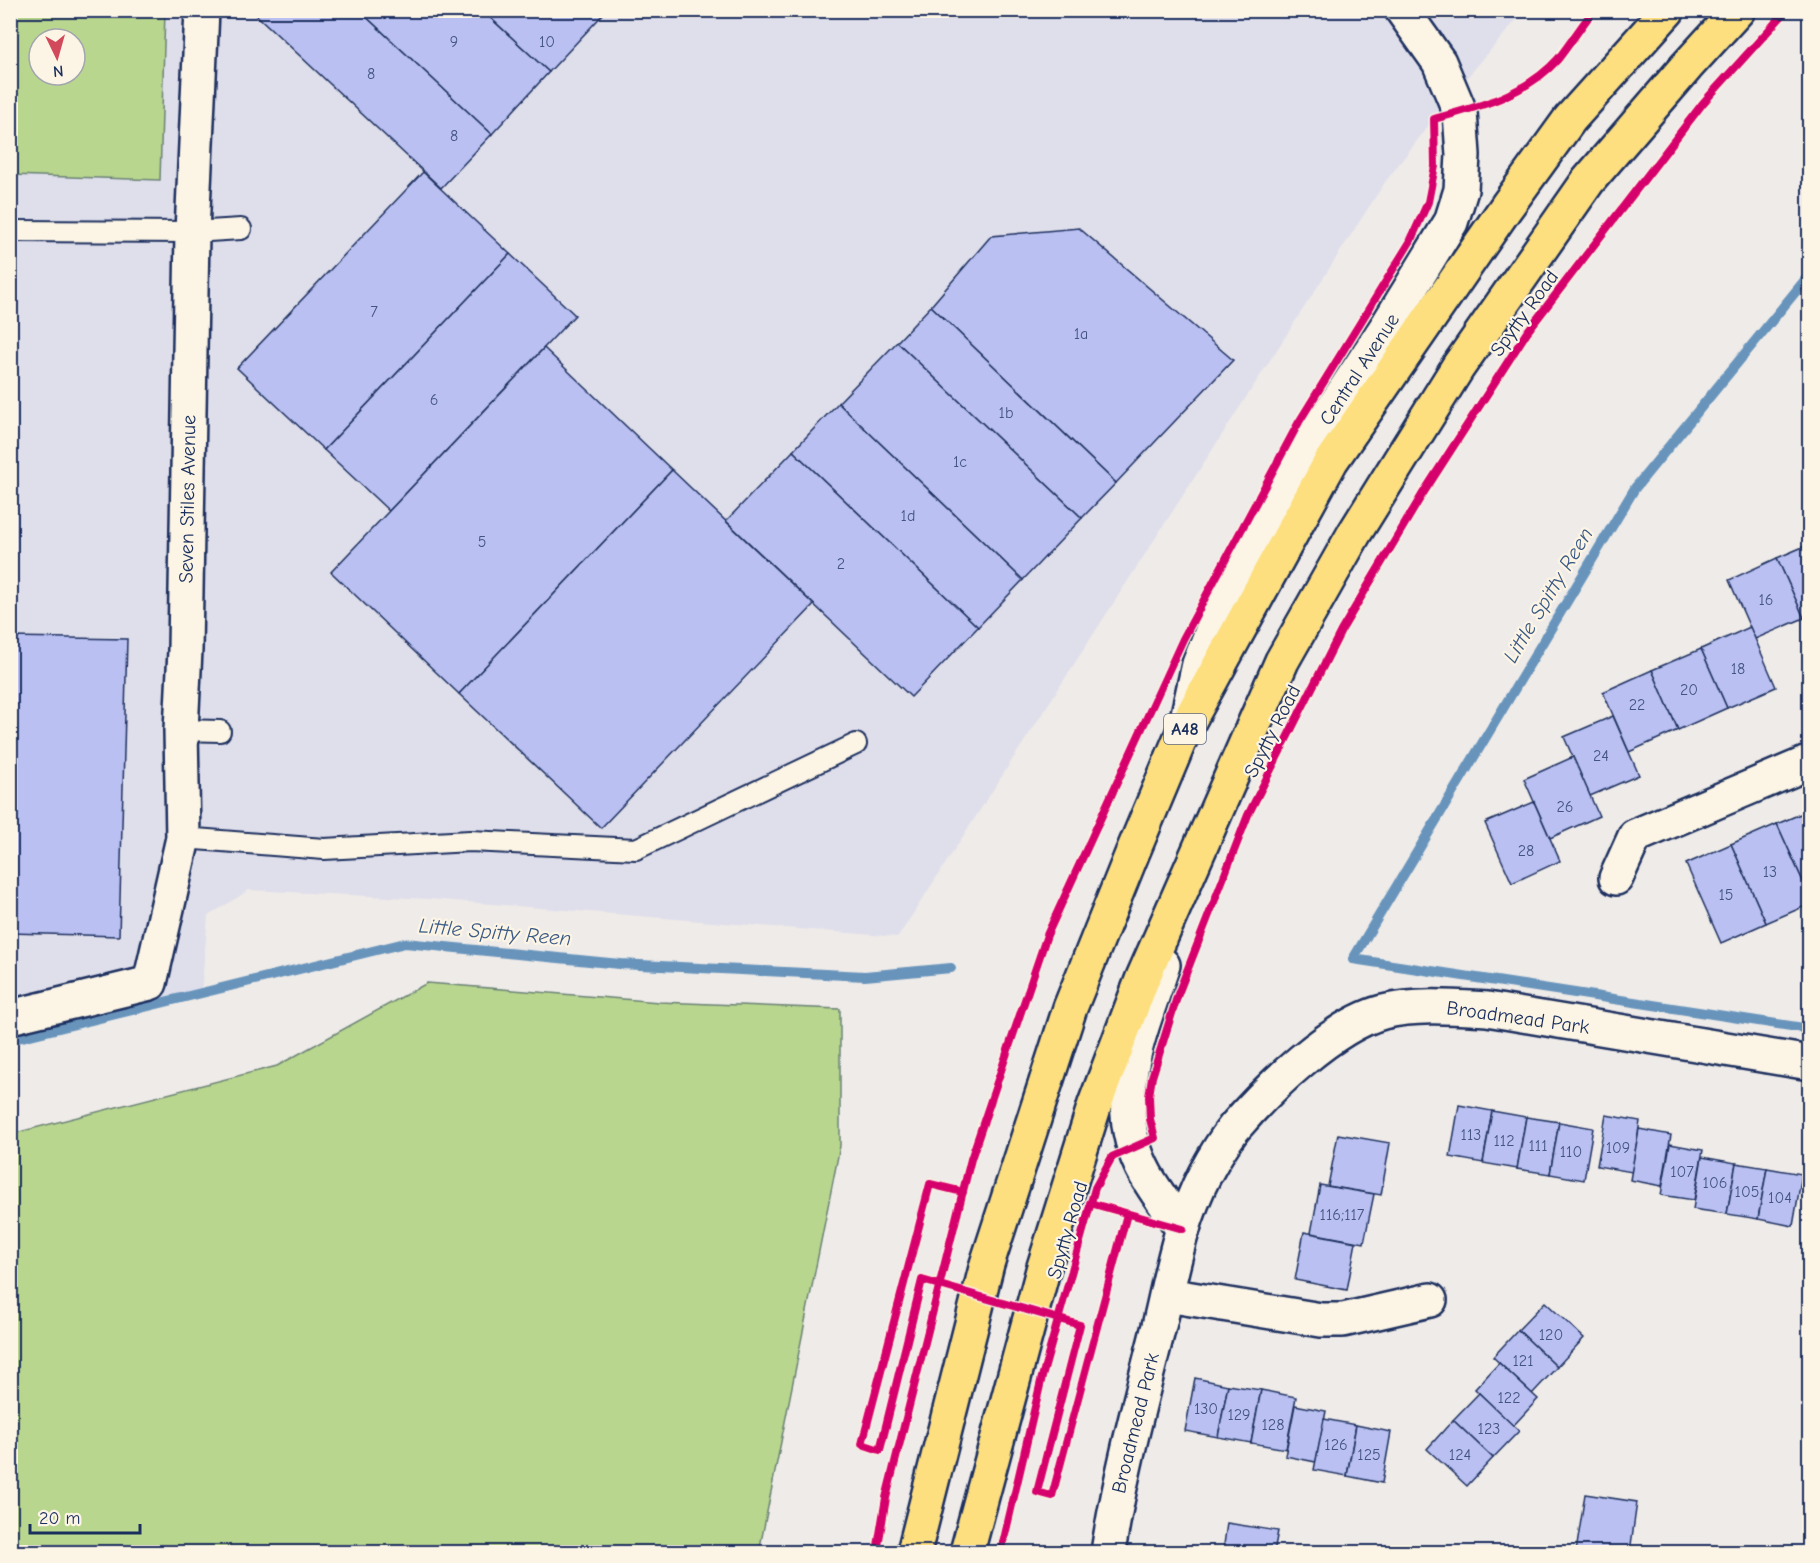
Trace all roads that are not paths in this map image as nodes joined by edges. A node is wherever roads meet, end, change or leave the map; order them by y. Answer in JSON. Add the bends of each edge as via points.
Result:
{"nodes":[{"id":1,"x":202,"y":10,"type":"edge"},
{"id":2,"x":1402,"y":10,"type":"edge"},
{"id":3,"x":1668,"y":10,"type":"edge"},
{"id":4,"x":1738,"y":10,"type":"edge"},
{"id":5,"x":241,"y":229,"type":"dead end"},
{"id":6,"x":10,"y":231,"type":"edge"},
{"id":7,"x":192,"y":232,"type":"junction"},
{"id":8,"x":181,"y":730,"type":"junction"},
{"id":9,"x":1185,"y":730,"type":"junction"},
{"id":10,"x":220,"y":731,"type":"dead end"},
{"id":11,"x":856,"y":744,"type":"dead end"},
{"id":12,"x":1809,"y":762,"type":"edge"},
{"id":13,"x":183,"y":838,"type":"junction"},
{"id":14,"x":1203,"y":838,"type":"junction"},
{"id":15,"x":1616,"y":878,"type":"dead end"},
{"id":16,"x":10,"y":1017,"type":"edge"},
{"id":17,"x":1809,"y":1063,"type":"edge"},
{"id":18,"x":1183,"y":1228,"type":"junction"},
{"id":19,"x":1167,"y":1295,"type":"junction"},
{"id":20,"x":1430,"y":1300,"type":"dead end"},
{"id":21,"x":914,"y":1552,"type":"edge"},
{"id":22,"x":967,"y":1552,"type":"edge"},
{"id":23,"x":1108,"y":1552,"type":"edge"}],
"edges":[{"from":1,"to":7,"type":"street","name":"Seven Stiles Avenue"},
{"from":2,"to":9,"type":"street","name":"Central Avenue","via":[[1439,62],[1460,112],[1461,190],[1451,222],[1315,436],[1221,611],[1199,664]]},
{"from":3,"to":9,"type":"main road","number":"A48","via":[[1570,119],[1331,462]]},
{"from":4,"to":14,"type":"main road","name":"Spytty Road","via":[[1588,181],[1458,367],[1354,534],[1282,661]]},
{"from":5,"to":7,"type":"lane"},
{"from":6,"to":7,"type":"lane"},
{"from":7,"to":8,"type":"street","name":"Seven Stiles Avenue"},
{"from":8,"to":10,"type":"lane"},
{"from":8,"to":13,"type":"street","name":"Seven Stiles Avenue"},
{"from":9,"to":21,"type":"main road","number":"A48","via":[[1063,1030],[987,1264]]},
{"from":11,"to":13,"type":"lane","via":[[636,849],[470,841],[324,849]]},
{"from":12,"to":15,"type":"street","via":[[1635,836]]},
{"from":13,"to":16,"type":"street","name":"Seven Stiles Avenue","via":[[150,983]]},
{"from":14,"to":18,"type":"street","via":[[1130,1070],[1126,1097],[1134,1146],[1145,1173]]},
{"from":14,"to":22,"type":"main road","name":"Spytty Road","via":[[1142,980],[1095,1104],[1043,1270]]},
{"from":17,"to":18,"type":"street","name":"Broadmead Park","via":[[1487,1009],[1435,1006],[1382,1012],[1341,1031],[1262,1098],[1233,1130],[1204,1176]]},
{"from":18,"to":19,"type":"street","name":"Broadmead Park"},
{"from":19,"to":20,"type":"street","via":[[1321,1320],[1343,1320]]},
{"from":19,"to":23,"type":"street","name":"Broadmead Park","via":[[1116,1500]]}]}
